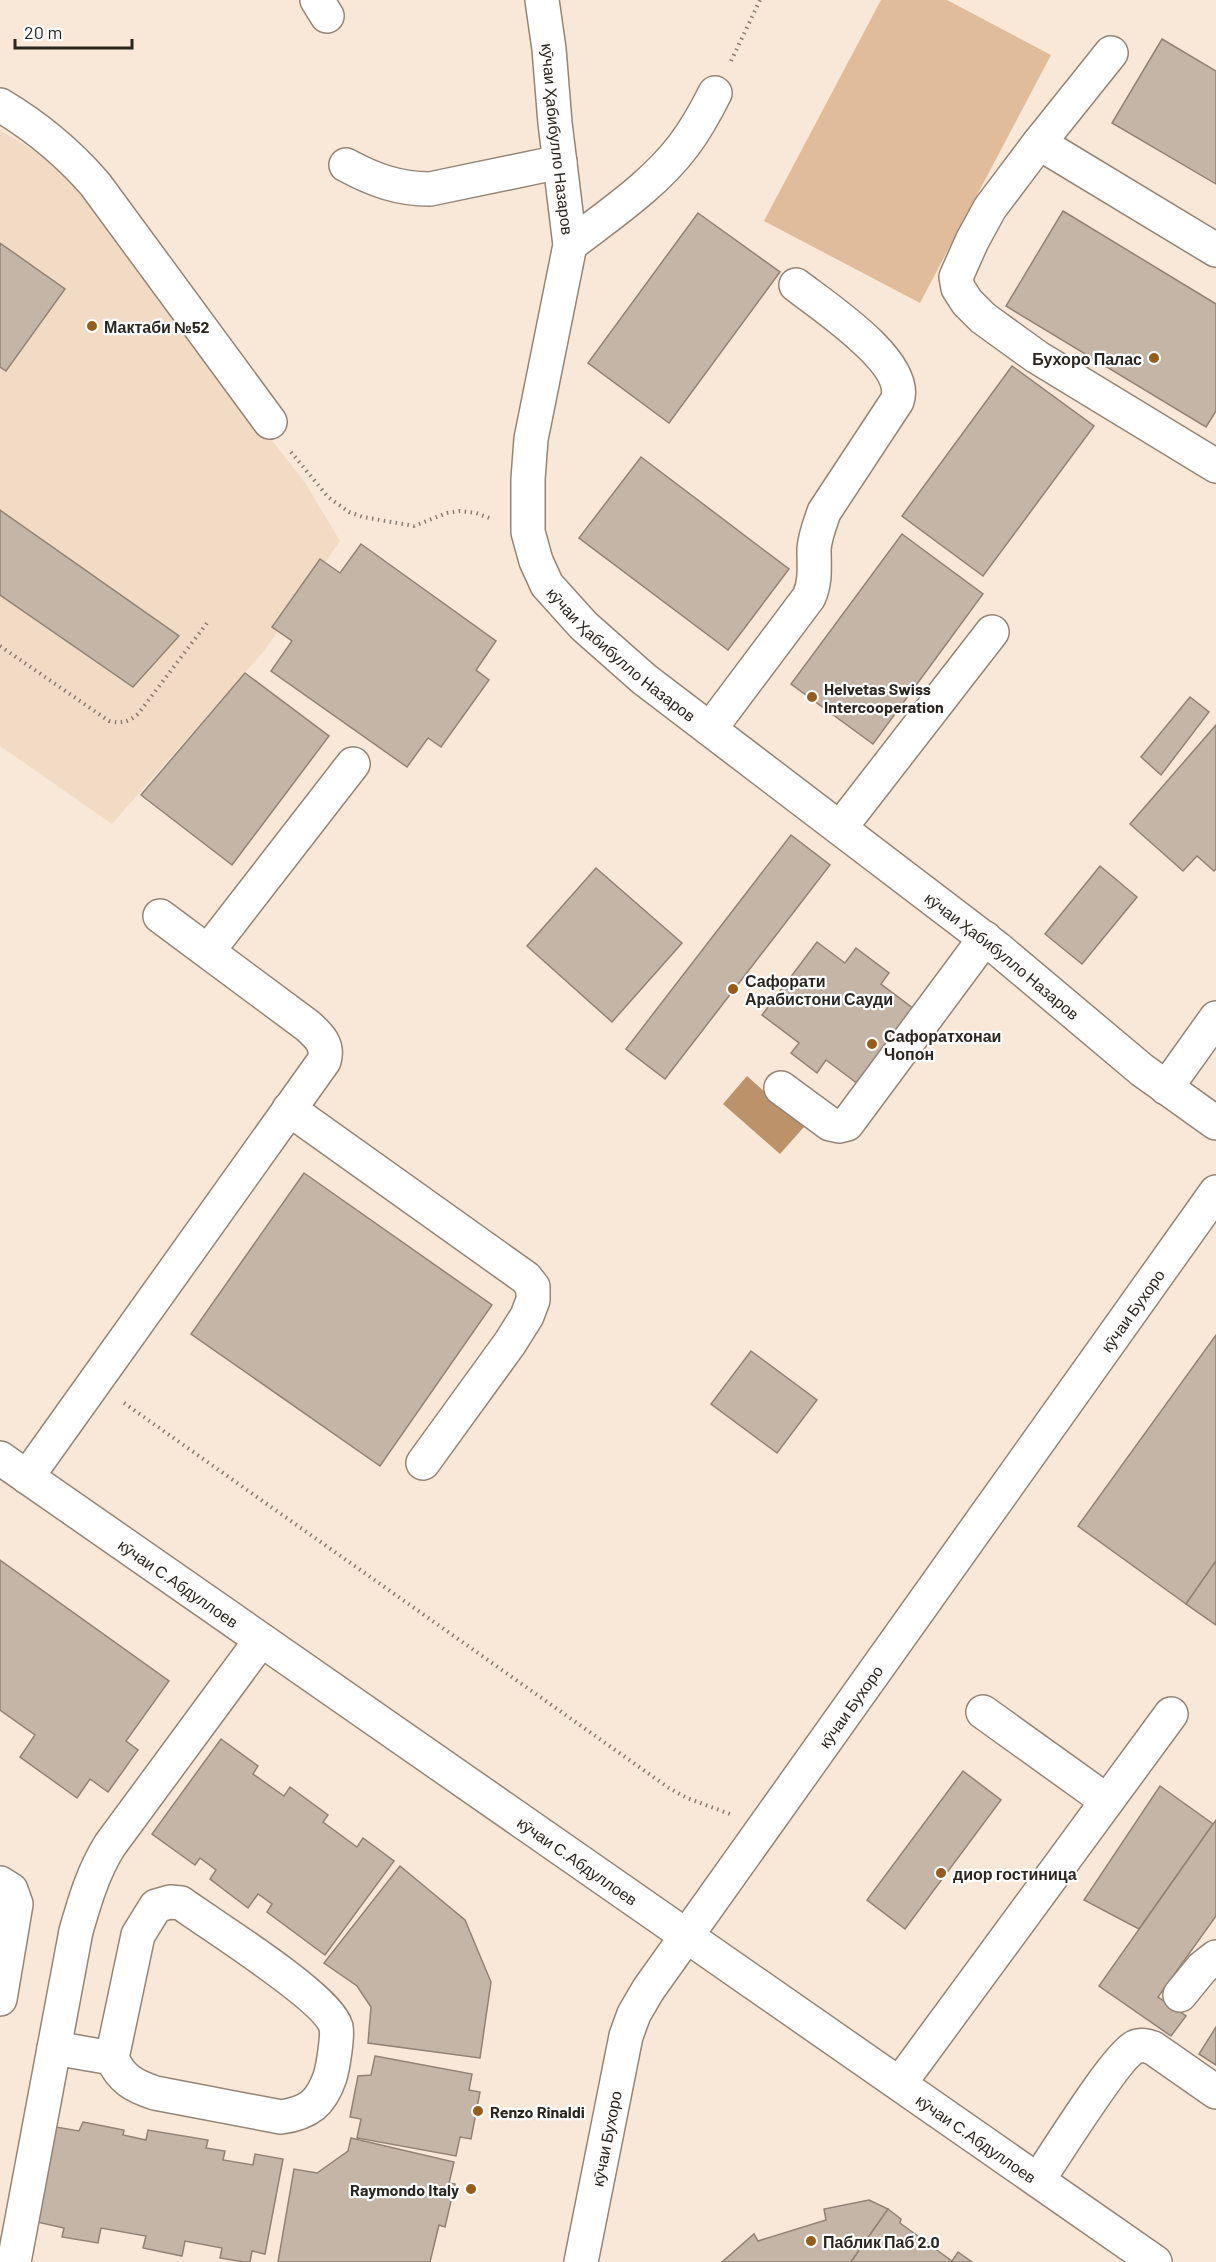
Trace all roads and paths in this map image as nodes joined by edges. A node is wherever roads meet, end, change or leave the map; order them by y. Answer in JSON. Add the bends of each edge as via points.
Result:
{"nodes":[{"id":1,"x":542,"y":0,"type":"edge"},
{"id":2,"x":760,"y":0,"type":"edge"},
{"id":3,"x":1111,"y":52,"type":"dead end"},
{"id":4,"x":715,"y":93,"type":"joint"},
{"id":5,"x":0,"y":105,"type":"edge"},
{"id":6,"x":1039,"y":142,"type":"junction"},
{"id":7,"x":560,"y":162,"type":"junction"},
{"id":8,"x":346,"y":165,"type":"dead end"},
{"id":9,"x":570,"y":245,"type":"junction"},
{"id":10,"x":1216,"y":250,"type":"edge"},
{"id":11,"x":796,"y":285,"type":"dead end"},
{"id":12,"x":270,"y":422,"type":"joint"},
{"id":13,"x":1216,"y":466,"type":"edge"},
{"id":14,"x":528,"y":532,"type":"junction"},
{"id":15,"x":207,"y":623,"type":"dead end"},
{"id":16,"x":992,"y":632,"type":"dead end"},
{"id":17,"x":0,"y":646,"type":"edge"},
{"id":18,"x":710,"y":729,"type":"junction"},
{"id":19,"x":353,"y":764,"type":"dead end"},
{"id":20,"x":840,"y":828,"type":"junction"},
{"id":21,"x":160,"y":916,"type":"dead end"},
{"id":22,"x":985,"y":938,"type":"junction"},
{"id":23,"x":208,"y":951,"type":"junction"},
{"id":24,"x":1216,"y":1018,"type":"edge"},
{"id":25,"x":781,"y":1088,"type":"dead end"},
{"id":26,"x":1166,"y":1088,"type":"junction"},
{"id":27,"x":289,"y":1109,"type":"junction"},
{"id":28,"x":1216,"y":1123,"type":"edge"},
{"id":29,"x":1216,"y":1192,"type":"edge"},
{"id":30,"x":94,"y":1382,"type":"junction"},
{"id":31,"x":0,"y":1458,"type":"edge"},
{"id":32,"x":423,"y":1463,"type":"dead end"},
{"id":33,"x":27,"y":1477,"type":"junction"},
{"id":34,"x":261,"y":1640,"type":"junction"},
{"id":35,"x":983,"y":1712,"type":"dead end"},
{"id":36,"x":1171,"y":1714,"type":"dead end"},
{"id":37,"x":1107,"y":1801,"type":"junction"},
{"id":38,"x":759,"y":1833,"type":"junction"},
{"id":39,"x":0,"y":1883,"type":"edge"},
{"id":40,"x":685,"y":1935,"type":"junction"},
{"id":41,"x":1216,"y":1957,"type":"edge"},
{"id":42,"x":1180,"y":1995,"type":"dead end"},
{"id":43,"x":0,"y":1999,"type":"edge"},
{"id":44,"x":54,"y":2048,"type":"junction"},
{"id":45,"x":112,"y":2058,"type":"junction"},
{"id":46,"x":900,"y":2084,"type":"junction"},
{"id":47,"x":1216,"y":2092,"type":"edge"},
{"id":48,"x":1038,"y":2180,"type":"junction"},
{"id":49,"x":1146,"y":2259,"type":"edge"},
{"id":50,"x":14,"y":2262,"type":"edge"},
{"id":51,"x":581,"y":2262,"type":"edge"}],
"edges":[{"from":1,"to":7,"type":"street","name":"кӯчаи Ҳабибулло Назаров"},
{"from":2,"to":4,"type":"path"},
{"from":3,"to":6,"type":"street"},
{"from":4,"to":9,"type":"street","via":[[671,161]]},
{"from":5,"to":12,"type":"street","via":[[50,138],[95,184]]},
{"from":6,"to":10,"type":"street"},
{"from":6,"to":13,"type":"street","via":[[990,208],[956,276],[958,288],[983,318],[1037,357]]},
{"from":7,"to":8,"type":"street","via":[[430,189],[390,185]]},
{"from":7,"to":9,"type":"street","name":"кӯчаи Ҳабибулло Назаров"},
{"from":9,"to":14,"type":"street","name":"кӯчаи Ҳабибулло Назаров","via":[[531,439]]},
{"from":11,"to":18,"type":"street","via":[[855,330],[883,358],[900,393],[824,512],[814,548],[815,578],[809,597]]},
{"from":12,"to":14,"type":"path","via":[[328,497],[349,512],[414,526],[460,511]]},
{"from":14,"to":18,"type":"street","name":"кӯчаи Ҳабибулло Назаров","via":[[547,585],[561,603],[611,652]]},
{"from":15,"to":17,"type":"path","via":[[138,714],[120,723],[109,721]]},
{"from":16,"to":20,"type":"street"},
{"from":18,"to":20,"type":"street","name":"кӯчаи Ҳабибулло Назаров"},
{"from":19,"to":23,"type":"street"},
{"from":20,"to":22,"type":"street","name":"кӯчаи Ҳабибулло Назаров"},
{"from":21,"to":23,"type":"street"},
{"from":22,"to":25,"type":"street","via":[[848,1124],[830,1125]]},
{"from":22,"to":26,"type":"street","name":"кӯчаи Ҳабибулло Назаров"},
{"from":23,"to":27,"type":"street","via":[[308,1026],[325,1046],[324,1061]]},
{"from":24,"to":26,"type":"street"},
{"from":26,"to":28,"type":"street","name":"кӯчаи Ҳабибулло Назаров"},
{"from":27,"to":30,"type":"street"},
{"from":27,"to":32,"type":"street","via":[[526,1278],[532,1287],[533,1300],[527,1316]]},
{"from":29,"to":38,"type":"street","name":"кӯчаи Бухоро"},
{"from":30,"to":33,"type":"street"},
{"from":30,"to":38,"type":"path","via":[[669,1788],[726,1812]]},
{"from":31,"to":33,"type":"street","name":"кӯчаи С.Абдуллоев"},
{"from":33,"to":34,"type":"street","name":"кӯчаи С.Абдуллоев"},
{"from":34,"to":40,"type":"street","name":"кӯчаи С.Абдуллоев"},
{"from":34,"to":44,"type":"street","via":[[97,1867],[76,1931]]},
{"from":35,"to":37,"type":"street"},
{"from":36,"to":37,"type":"street"},
{"from":37,"to":46,"type":"street"},
{"from":38,"to":40,"type":"street","name":"кӯчаи Бухоро"},
{"from":39,"to":43,"type":"street","via":[[11,1890],[16,1904]]},
{"from":40,"to":46,"type":"street","name":"кӯчаи С.Абдуллоев"},
{"from":40,"to":51,"type":"street","name":"кӯчаи Бухоро","via":[[648,1990],[626,2036]]},
{"from":41,"to":42,"type":"street"},
{"from":44,"to":45,"type":"street"},
{"from":44,"to":50,"type":"street"},
{"from":45,"to":45,"type":"street","via":[[124,2079],[155,2093],[281,2117],[299,2115],[323,2092],[331,2074],[337,2029],[332,2017],[309,1993],[181,1903],[170,1902],[156,1906],[138,1935]]},
{"from":46,"to":48,"type":"street","name":"кӯчаи С.Абдуллоев"},
{"from":47,"to":48,"type":"street","via":[[1153,2048],[1135,2047],[1116,2066]]},
{"from":48,"to":49,"type":"street","name":"кӯчаи С.Абдуллоев"}]}
